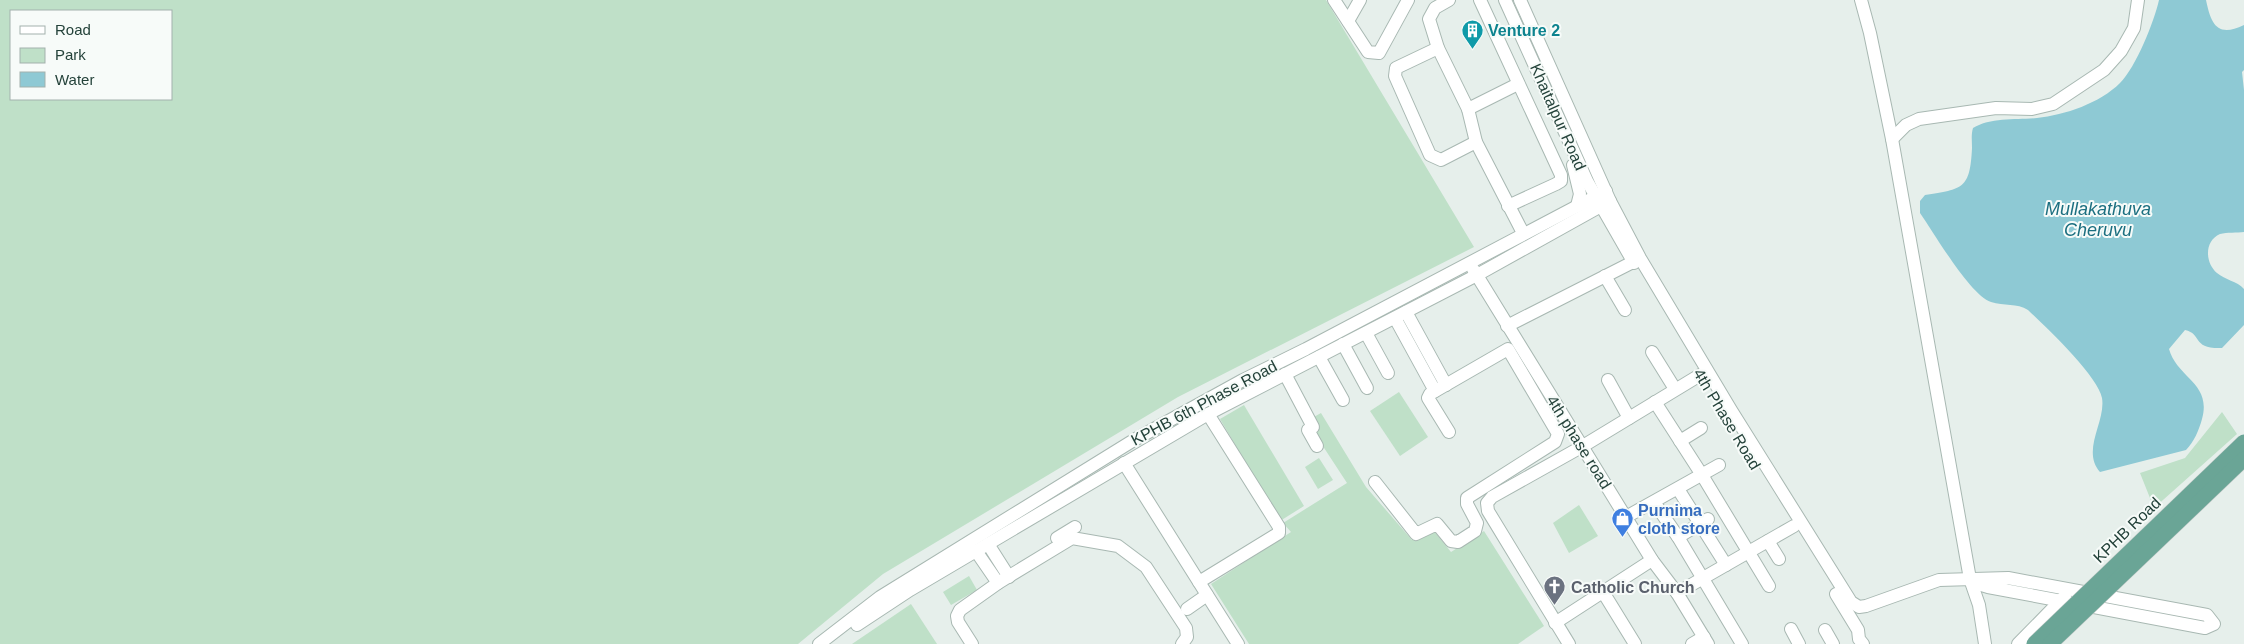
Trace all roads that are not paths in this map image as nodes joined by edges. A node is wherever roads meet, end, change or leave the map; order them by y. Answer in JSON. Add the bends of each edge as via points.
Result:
{"nodes":[{"id":1,"x":1334,"y":0,"type":"edge"},
{"id":2,"x":1360,"y":0,"type":"edge"},
{"id":3,"x":1408,"y":0,"type":"edge"},
{"id":4,"x":1449,"y":0,"type":"edge"},
{"id":5,"x":1480,"y":0,"type":"edge"},
{"id":6,"x":1505,"y":0,"type":"edge"},
{"id":7,"x":1520,"y":0,"type":"edge"},
{"id":8,"x":1861,"y":0,"type":"edge"},
{"id":9,"x":2138,"y":0,"type":"edge"},
{"id":10,"x":1348,"y":21,"type":"junction"},
{"id":11,"x":1438,"y":48,"type":"junction"},
{"id":12,"x":1518,"y":84,"type":"junction"},
{"id":13,"x":1468,"y":109,"type":"junction"},
{"id":14,"x":1892,"y":139,"type":"junction"},
{"id":15,"x":1476,"y":142,"type":"junction"},
{"id":16,"x":1572,"y":146,"type":"junction"},
{"id":17,"x":1603,"y":199,"type":"junction"},
{"id":18,"x":1508,"y":206,"type":"junction"},
{"id":19,"x":1577,"y":206,"type":"junction"},
{"id":20,"x":1523,"y":234,"type":"junction"},
{"id":21,"x":1470,"y":262,"type":"junction"},
{"id":22,"x":1633,"y":262,"type":"junction"},
{"id":23,"x":1476,"y":275,"type":"junction"},
{"id":24,"x":1605,"y":276,"type":"junction"},
{"id":25,"x":1625,"y":310,"type":"dead end"},
{"id":26,"x":1401,"y":315,"type":"junction"},
{"id":27,"x":1507,"y":326,"type":"junction"},
{"id":28,"x":1366,"y":333,"type":"junction"},
{"id":29,"x":1343,"y":344,"type":"junction"},
{"id":30,"x":1652,"y":352,"type":"dead end"},
{"id":31,"x":1319,"y":357,"type":"junction"},
{"id":32,"x":1388,"y":373,"type":"dead end"},
{"id":33,"x":1285,"y":374,"type":"junction"},
{"id":34,"x":1700,"y":375,"type":"junction"},
{"id":35,"x":1608,"y":380,"type":"dead end"},
{"id":36,"x":1367,"y":388,"type":"dead end"},
{"id":37,"x":1440,"y":388,"type":"junction"},
{"id":38,"x":1675,"y":389,"type":"junction"},
{"id":39,"x":1343,"y":400,"type":"dead end"},
{"id":40,"x":1654,"y":402,"type":"junction"},
{"id":41,"x":1208,"y":414,"type":"junction"},
{"id":42,"x":1629,"y":418,"type":"junction"},
{"id":43,"x":1701,"y":428,"type":"dead end"},
{"id":44,"x":1450,"y":432,"type":"dead end"},
{"id":45,"x":1680,"y":441,"type":"junction"},
{"id":46,"x":2244,"y":442,"type":"edge"},
{"id":47,"x":1317,"y":446,"type":"dead end"},
{"id":48,"x":1583,"y":446,"type":"junction"},
{"id":49,"x":2244,"y":459,"type":"edge"},
{"id":50,"x":1124,"y":463,"type":"junction"},
{"id":51,"x":1719,"y":465,"type":"dead end"},
{"id":52,"x":1702,"y":475,"type":"junction"},
{"id":53,"x":1375,"y":482,"type":"dead end"},
{"id":54,"x":1678,"y":489,"type":"junction"},
{"id":55,"x":1654,"y":502,"type":"junction"},
{"id":56,"x":1626,"y":517,"type":"junction"},
{"id":57,"x":1704,"y":521,"type":"junction"},
{"id":58,"x":1794,"y":526,"type":"junction"},
{"id":59,"x":1075,"y":527,"type":"dead end"},
{"id":60,"x":1678,"y":537,"type":"junction"},
{"id":61,"x":1768,"y":541,"type":"junction"},
{"id":62,"x":988,"y":544,"type":"junction"},
{"id":63,"x":976,"y":551,"type":"junction"},
{"id":64,"x":1747,"y":553,"type":"junction"},
{"id":65,"x":1779,"y":559,"type":"dead end"},
{"id":66,"x":1652,"y":560,"type":"junction"},
{"id":67,"x":1027,"y":565,"type":"junction"},
{"id":68,"x":1726,"y":565,"type":"junction"},
{"id":69,"x":1703,"y":579,"type":"junction"},
{"id":70,"x":1970,"y":579,"type":"junction"},
{"id":71,"x":1001,"y":580,"type":"junction"},
{"id":72,"x":1199,"y":582,"type":"junction"},
{"id":73,"x":907,"y":586,"type":"junction"},
{"id":74,"x":1769,"y":586,"type":"dead end"},
{"id":75,"x":2071,"y":590,"type":"junction"},
{"id":76,"x":1603,"y":592,"type":"junction"},
{"id":77,"x":1677,"y":593,"type":"junction"},
{"id":78,"x":1207,"y":595,"type":"junction"},
{"id":79,"x":2061,"y":600,"type":"junction"},
{"id":80,"x":1187,"y":609,"type":"dead end"},
{"id":81,"x":1555,"y":623,"type":"junction"},
{"id":82,"x":1791,"y":629,"type":"dead end"},
{"id":83,"x":1825,"y":630,"type":"dead end"},
{"id":84,"x":1858,"y":630,"type":"junction"},
{"id":85,"x":1706,"y":641,"type":"edge"},
{"id":86,"x":819,"y":644,"type":"edge"},
{"id":87,"x":833,"y":644,"type":"edge"},
{"id":88,"x":972,"y":644,"type":"edge"},
{"id":89,"x":1182,"y":644,"type":"edge"},
{"id":90,"x":1238,"y":644,"type":"edge"},
{"id":91,"x":1569,"y":644,"type":"edge"},
{"id":92,"x":1635,"y":644,"type":"edge"},
{"id":93,"x":1692,"y":644,"type":"edge"},
{"id":94,"x":1742,"y":644,"type":"edge"},
{"id":95,"x":1799,"y":644,"type":"edge"},
{"id":96,"x":1833,"y":644,"type":"edge"},
{"id":97,"x":1863,"y":644,"type":"edge"},
{"id":98,"x":1872,"y":644,"type":"edge"},
{"id":99,"x":1985,"y":644,"type":"edge"},
{"id":100,"x":2018,"y":644,"type":"edge"},
{"id":101,"x":2034,"y":644,"type":"edge"},
{"id":102,"x":2050,"y":644,"type":"edge"}],
"edges":[{"from":1,"to":10,"type":"street"},
{"from":2,"to":10,"type":"street"},
{"from":3,"to":10,"type":"street","via":[[1379,53],[1368,52]]},
{"from":4,"to":11,"type":"street","via":[[1435,8],[1429,19]]},
{"from":5,"to":12,"type":"street"},
{"from":6,"to":16,"type":"street","name":"Khaitalpur Road"},
{"from":7,"to":17,"type":"street","name":"Khaitalpur Road"},
{"from":8,"to":14,"type":"street"},
{"from":9,"to":14,"type":"street","via":[[2134,28],[2121,51],[2104,70],[2053,104],[2032,109],[1996,108],[1919,119],[1906,125]]},
{"from":11,"to":13,"type":"street"},
{"from":11,"to":15,"type":"street","via":[[1396,68],[1395,76],[1430,155],[1441,160]]},
{"from":12,"to":13,"type":"street"},
{"from":12,"to":18,"type":"street","via":[[1561,181]]},
{"from":13,"to":15,"type":"street"},
{"from":14,"to":70,"type":"street"},
{"from":15,"to":18,"type":"street"},
{"from":16,"to":17,"type":"street","name":"Khaitalpur Road"},
{"from":16,"to":19,"type":"street","via":[[1580,194]]},
{"from":17,"to":19,"type":"street","name":"KPHB 6th Phase Road"},
{"from":17,"to":22,"type":"street","name":"4th Phase Road"},
{"from":17,"to":23,"type":"street","name":"KPHB 6th Phase Road"},
{"from":17,"to":70,"type":"street","name":"4th Phase Road","via":[[1851,602],[1858,607],[1866,606],[1939,580]]},
{"from":18,"to":20,"type":"street"},
{"from":19,"to":20,"type":"street","name":"KPHB 6th Phase Road"},
{"from":20,"to":21,"type":"street","name":"KPHB 6th Phase Road"},
{"from":21,"to":23,"type":"street","name":"4th phase road"},
{"from":21,"to":73,"type":"street","name":"KPHB 6th Phase Road","via":[[1134,440]]},
{"from":22,"to":24,"type":"street"},
{"from":22,"to":34,"type":"street","name":"4th Phase Road"},
{"from":23,"to":26,"type":"street","name":"KPHB 6th Phase Road"},
{"from":23,"to":27,"type":"street","name":"4th phase road"},
{"from":24,"to":25,"type":"street"},
{"from":24,"to":27,"type":"street"},
{"from":26,"to":28,"type":"street","name":"KPHB 6th Phase Road"},
{"from":26,"to":37,"type":"street"},
{"from":27,"to":48,"type":"street","name":"4th phase road"},
{"from":28,"to":29,"type":"street","name":"KPHB 6th Phase Road"},
{"from":28,"to":32,"type":"street"},
{"from":29,"to":31,"type":"street","name":"KPHB 6th Phase Road"},
{"from":29,"to":36,"type":"street"},
{"from":30,"to":38,"type":"street"},
{"from":31,"to":33,"type":"street","name":"KPHB 6th Phase Road"},
{"from":31,"to":39,"type":"street"},
{"from":33,"to":41,"type":"street","name":"KPHB 6th Phase Road"},
{"from":33,"to":47,"type":"street","via":[[1313,426],[1308,430]]},
{"from":34,"to":38,"type":"street"},
{"from":34,"to":58,"type":"street","name":"4th Phase Road"},
{"from":35,"to":42,"type":"street"},
{"from":37,"to":44,"type":"street","via":[[1428,398]]},
{"from":37,"to":53,"type":"street","via":[[1508,350],[1558,438],[1468,498],[1467,504],[1477,523],[1474,531],[1458,542],[1451,541],[1437,524],[1416,534]]},
{"from":38,"to":40,"type":"street"},
{"from":40,"to":42,"type":"street"},
{"from":40,"to":45,"type":"street"},
{"from":41,"to":50,"type":"street","name":"KPHB 6th Phase Road"},
{"from":41,"to":72,"type":"street","via":[[1279,527],[1279,533]]},
{"from":42,"to":48,"type":"street"},
{"from":43,"to":45,"type":"street"},
{"from":45,"to":52,"type":"street"},
{"from":46,"to":101,"type":"main road","name":"KPHB Road","bridge":true},
{"from":48,"to":56,"type":"street","name":"4th phase road"},
{"from":48,"to":81,"type":"street","via":[[1492,497],[1487,503],[1488,511]]},
{"from":49,"to":102,"type":"main road","name":"KPHB Road","bridge":true},
{"from":50,"to":62,"type":"street","name":"KPHB 6th Phase Road"},
{"from":50,"to":72,"type":"street"},
{"from":51,"to":52,"type":"street"},
{"from":52,"to":54,"type":"street"},
{"from":52,"to":64,"type":"street"},
{"from":54,"to":55,"type":"street"},
{"from":54,"to":57,"type":"street"},
{"from":55,"to":56,"type":"street"},
{"from":55,"to":60,"type":"street"},
{"from":56,"to":66,"type":"street","name":"4th phase road"},
{"from":57,"to":60,"type":"street"},
{"from":57,"to":68,"type":"street"},
{"from":58,"to":61,"type":"street"},
{"from":58,"to":84,"type":"street","name":"4th Phase Road"},
{"from":59,"to":67,"type":"street","via":[[1030,556]]},
{"from":60,"to":69,"type":"street"},
{"from":61,"to":64,"type":"street"},
{"from":61,"to":65,"type":"street"},
{"from":62,"to":63,"type":"street","name":"KPHB 6th Phase Road"},
{"from":62,"to":71,"type":"street"},
{"from":63,"to":71,"type":"street"},
{"from":63,"to":73,"type":"street","name":"KPHB 6th Phase Road"},
{"from":64,"to":68,"type":"street"},
{"from":64,"to":74,"type":"street"},
{"from":66,"to":76,"type":"street"},
{"from":66,"to":77,"type":"street","name":"4th phase road"},
{"from":67,"to":71,"type":"street"},
{"from":67,"to":89,"type":"street","via":[[1072,538],[1118,546],[1146,567],[1177,614],[1186,628],[1187,637]]},
{"from":68,"to":69,"type":"street"},
{"from":69,"to":77,"type":"street"},
{"from":69,"to":94,"type":"street"},
{"from":70,"to":75,"type":"street","via":[[2008,578]]},
{"from":70,"to":79,"type":"street","via":[[1978,584]]},
{"from":70,"to":99,"type":"street","via":[[1979,605]]},
{"from":71,"to":88,"type":"street","via":[[967,604],[957,616]]},
{"from":72,"to":78,"type":"street"},
{"from":73,"to":86,"type":"street","name":"KPHB 6th Phase Road","via":[[880,597]]},
{"from":73,"to":87,"type":"street","name":"KPHB 6th Phase Road"},
{"from":75,"to":79,"type":"street"},
{"from":75,"to":79,"type":"street","via":[[2207,615],[2214,624],[2204,628]]},
{"from":76,"to":81,"type":"street"},
{"from":76,"to":92,"type":"street"},
{"from":77,"to":85,"type":"street","name":"4th phase road"},
{"from":78,"to":80,"type":"street"},
{"from":78,"to":90,"type":"street"},
{"from":79,"to":100,"type":"street"},
{"from":81,"to":91,"type":"street"},
{"from":82,"to":95,"type":"street"},
{"from":83,"to":96,"type":"street"},
{"from":84,"to":97,"type":"street","name":"4th Phase Road"},
{"from":84,"to":98,"type":"street","name":"4th Phase Road"},
{"from":85,"to":93,"type":"street"}]}
